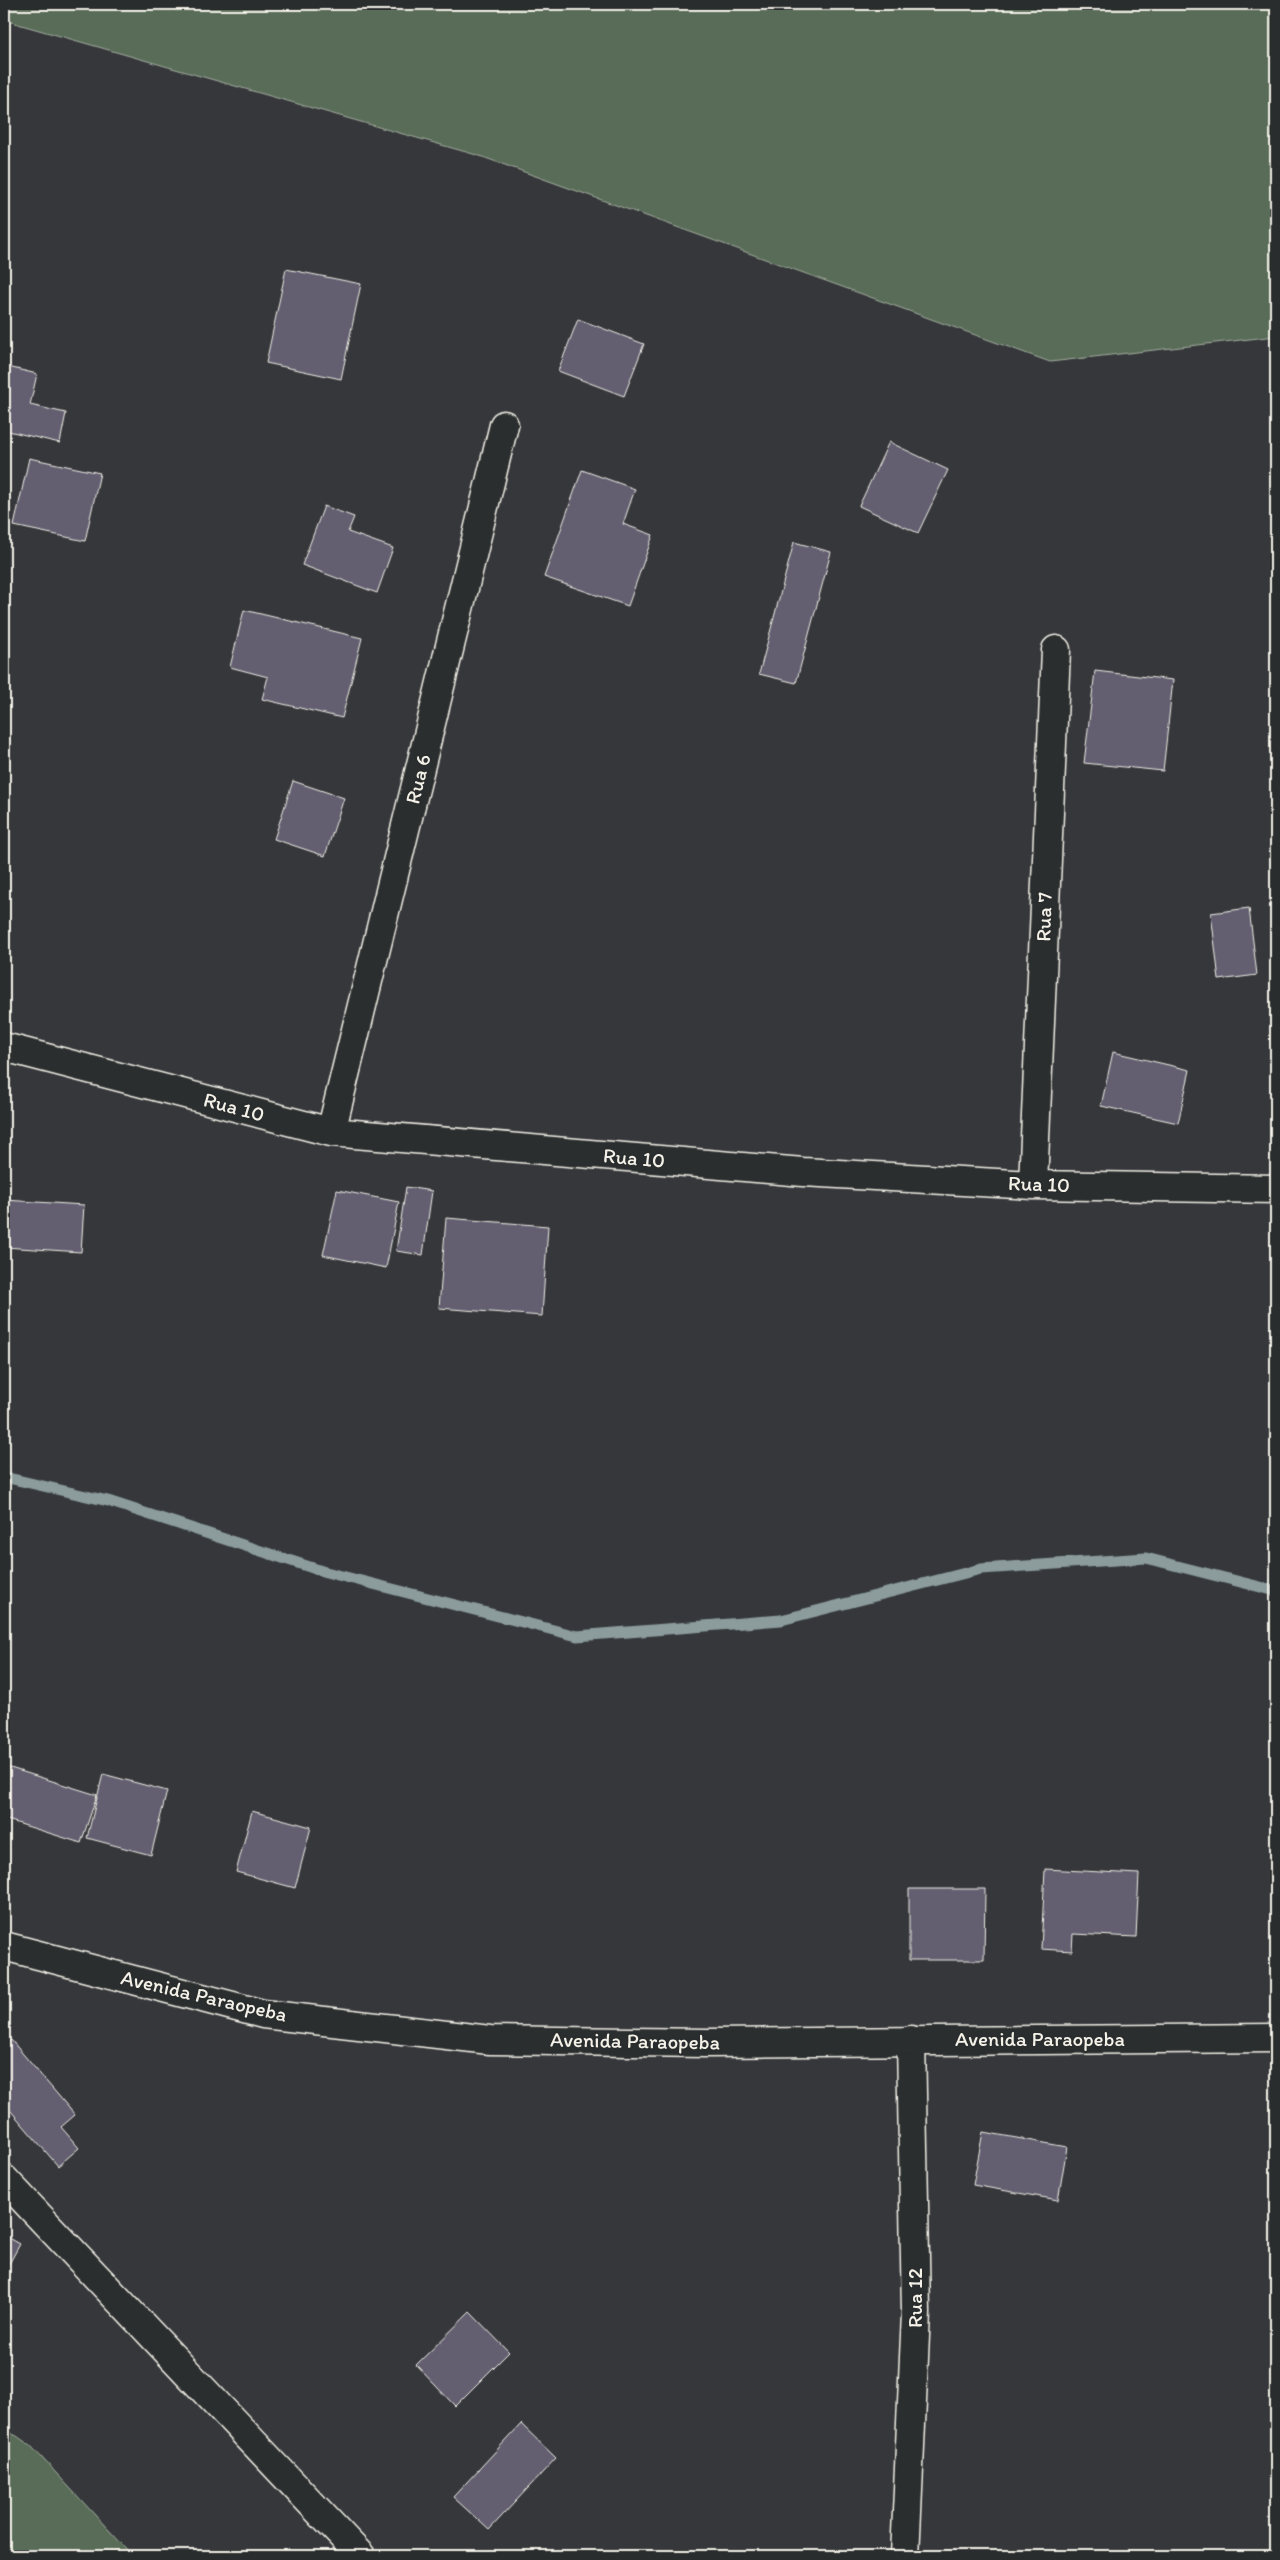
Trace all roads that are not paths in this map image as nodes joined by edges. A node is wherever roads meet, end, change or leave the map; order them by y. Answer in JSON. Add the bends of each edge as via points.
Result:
{"nodes":[{"id":1,"x":504,"y":425,"type":"dead end"},
{"id":2,"x":1056,"y":650,"type":"dead end"},
{"id":3,"x":4,"y":1047,"type":"edge"},
{"id":4,"x":331,"y":1132,"type":"junction"},
{"id":5,"x":1033,"y":1185,"type":"junction"},
{"id":6,"x":1276,"y":1189,"type":"edge"},
{"id":7,"x":4,"y":1946,"type":"edge"},
{"id":8,"x":1276,"y":2038,"type":"edge"},
{"id":9,"x":912,"y":2040,"type":"junction"},
{"id":10,"x":4,"y":2179,"type":"edge"},
{"id":11,"x":361,"y":2556,"type":"edge"},
{"id":12,"x":905,"y":2556,"type":"edge"}],
"edges":[{"from":1,"to":4,"type":"street","name":"Rua 6"},
{"from":2,"to":5,"type":"street","name":"Rua 7"},
{"from":3,"to":4,"type":"street","name":"Rua 10"},
{"from":4,"to":5,"type":"street","name":"Rua 10","via":[[803,1172]]},
{"from":5,"to":6,"type":"street","name":"Rua 10"},
{"from":7,"to":9,"type":"street","name":"Avenida Paraopeba","via":[[263,2014],[490,2040],[706,2043]]},
{"from":8,"to":9,"type":"street","name":"Avenida Paraopeba"},
{"from":9,"to":12,"type":"street","name":"Rua 12","via":[[916,2313]]},
{"from":10,"to":11,"type":"street"}]}
